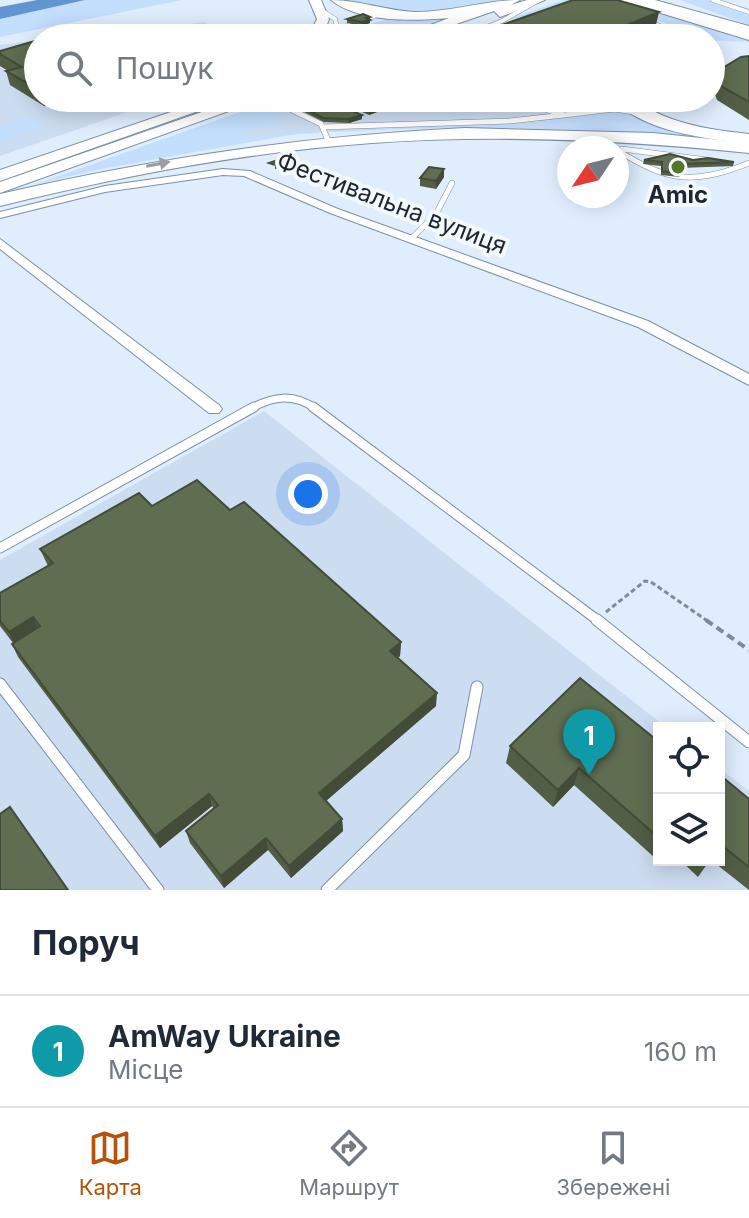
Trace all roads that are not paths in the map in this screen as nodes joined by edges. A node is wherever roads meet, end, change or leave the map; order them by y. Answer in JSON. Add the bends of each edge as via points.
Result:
{"nodes":[{"id":1,"x":337,"y":0,"type":"edge"},
{"id":2,"x":514,"y":0,"type":"edge"},
{"id":3,"x":539,"y":0,"type":"edge"},
{"id":4,"x":624,"y":0,"type":"edge"},
{"id":5,"x":641,"y":0,"type":"edge"},
{"id":6,"x":674,"y":0,"type":"edge"},
{"id":7,"x":713,"y":0,"type":"edge"},
{"id":8,"x":722,"y":0,"type":"edge"},
{"id":9,"x":318,"y":5,"type":"edge"},
{"id":10,"x":491,"y":8,"type":"junction"},
{"id":11,"x":749,"y":10,"type":"edge"},
{"id":12,"x":385,"y":13,"type":"junction"},
{"id":13,"x":634,"y":16,"type":"edge"},
{"id":14,"x":321,"y":24,"type":"edge"},
{"id":15,"x":336,"y":24,"type":"edge"},
{"id":16,"x":350,"y":24,"type":"edge"},
{"id":17,"x":444,"y":24,"type":"edge"},
{"id":18,"x":469,"y":24,"type":"edge"},
{"id":19,"x":493,"y":24,"type":"edge"},
{"id":20,"x":654,"y":24,"type":"edge"},
{"id":21,"x":707,"y":24,"type":"edge"},
{"id":22,"x":726,"y":24,"type":"junction"},
{"id":23,"x":725,"y":29,"type":"edge"},
{"id":24,"x":749,"y":30,"type":"edge"},
{"id":25,"x":749,"y":36,"type":"edge"},
{"id":26,"x":725,"y":42,"type":"edge"},
{"id":27,"x":749,"y":44,"type":"edge"},
{"id":28,"x":186,"y":112,"type":"edge"},
{"id":29,"x":229,"y":112,"type":"edge"},
{"id":30,"x":295,"y":112,"type":"edge"},
{"id":31,"x":554,"y":112,"type":"edge"},
{"id":32,"x":591,"y":112,"type":"edge"},
{"id":33,"x":631,"y":112,"type":"edge"},
{"id":34,"x":644,"y":112,"type":"edge"},
{"id":35,"x":564,"y":115,"type":"junction"},
{"id":36,"x":653,"y":117,"type":"junction"},
{"id":37,"x":325,"y":133,"type":"junction"},
{"id":38,"x":574,"y":134,"type":"junction"},
{"id":39,"x":580,"y":136,"type":"edge"},
{"id":40,"x":749,"y":139,"type":"edge"},
{"id":41,"x":749,"y":148,"type":"edge"},
{"id":42,"x":629,"y":150,"type":"edge"},
{"id":43,"x":629,"y":157,"type":"edge"},
{"id":44,"x":717,"y":161,"type":"edge"},
{"id":45,"x":749,"y":162,"type":"edge"},
{"id":46,"x":732,"y":163,"type":"edge"},
{"id":47,"x":0,"y":176,"type":"edge"},
{"id":48,"x":452,"y":183,"type":"dead end"},
{"id":49,"x":0,"y":188,"type":"edge"},
{"id":50,"x":0,"y":200,"type":"edge"},
{"id":51,"x":0,"y":215,"type":"edge"},
{"id":52,"x":411,"y":239,"type":"junction"},
{"id":53,"x":0,"y":243,"type":"edge"},
{"id":54,"x":749,"y":380,"type":"edge"},
{"id":55,"x":214,"y":409,"type":"dead end"},
{"id":56,"x":0,"y":548,"type":"edge"},
{"id":57,"x":0,"y":684,"type":"edge"},
{"id":58,"x":477,"y":687,"type":"dead end"},
{"id":59,"x":749,"y":742,"type":"edge"},
{"id":60,"x":158,"y":890,"type":"edge"},
{"id":61,"x":327,"y":890,"type":"edge"}],
"edges":[{"from":1,"to":12,"type":"main road"},
{"from":2,"to":10,"type":"main road"},
{"from":3,"to":18,"type":"main road"},
{"from":3,"to":19,"type":"lane"},
{"from":4,"to":21,"type":"main road"},
{"from":5,"to":22,"type":"main road"},
{"from":6,"to":22,"type":"main road"},
{"from":7,"to":11,"type":"lane"},
{"from":8,"to":11,"type":"lane"},
{"from":9,"to":14,"type":"main road"},
{"from":9,"to":15,"type":"lane"},
{"from":10,"to":12,"type":"main road","via":[[433,15]]},
{"from":10,"to":17,"type":"main road"},
{"from":12,"to":16,"type":"lane"},
{"from":13,"to":20,"type":"lane"},
{"from":22,"to":24,"type":"main road"},
{"from":23,"to":25,"type":"main road"},
{"from":26,"to":27,"type":"main road"},
{"from":28,"to":47,"type":"main road"},
{"from":29,"to":49,"type":"main road"},
{"from":30,"to":37,"type":"lane"},
{"from":31,"to":35,"type":"lane"},
{"from":32,"to":35,"type":"lane"},
{"from":33,"to":36,"type":"lane"},
{"from":34,"to":36,"type":"main road"},
{"from":35,"to":37,"type":"lane"},
{"from":36,"to":40,"type":"main road"},
{"from":37,"to":38,"type":"main road"},
{"from":50,"to":37,"type":"main road","one_way":true},
{"from":38,"to":39,"type":"lane"},
{"from":38,"to":41,"type":"main road"},
{"from":42,"to":44,"type":"lane"},
{"from":43,"to":45,"type":"lane","via":[[649,171],[672,177],[719,175]]},
{"from":45,"to":46,"type":"lane"},
{"from":48,"to":52,"type":"lane","via":[[436,214]]},
{"from":51,"to":52,"type":"street","name":"Фестивальна вулиця","via":[[105,189],[236,172]]},
{"from":52,"to":54,"type":"street","name":"Фестивальна вулиця","via":[[643,324]]},
{"from":53,"to":55,"type":"street"},
{"from":56,"to":59,"type":"lane","via":[[261,403],[289,397],[313,406],[596,619]]},
{"from":57,"to":60,"type":"lane"},
{"from":58,"to":61,"type":"lane","via":[[464,755]]}]}
